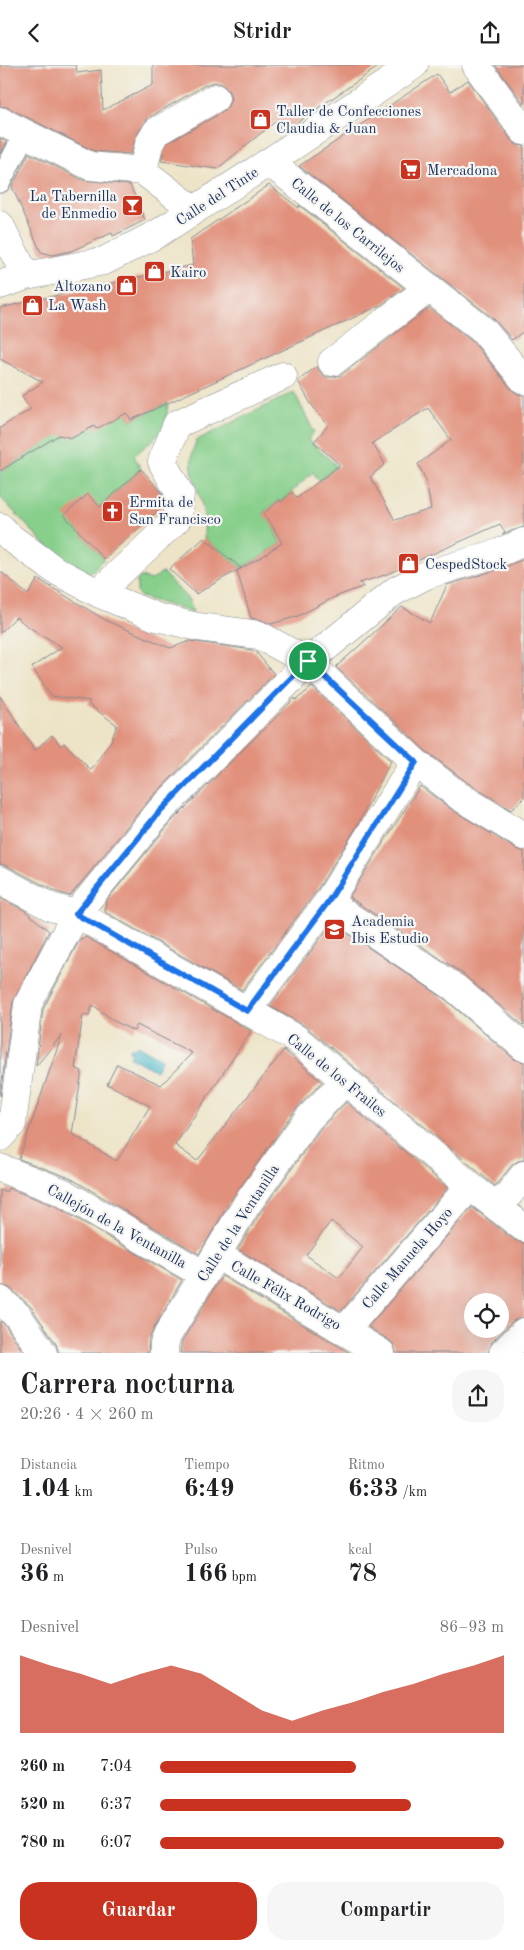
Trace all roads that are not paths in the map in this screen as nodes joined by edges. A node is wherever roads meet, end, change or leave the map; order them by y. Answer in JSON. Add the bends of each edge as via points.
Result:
{"nodes":[{"id":1,"x":414,"y":65,"type":"edge"},
{"id":2,"x":476,"y":65,"type":"edge"},
{"id":3,"x":388,"y":73,"type":"edge"},
{"id":4,"x":216,"y":98,"type":"dead end"},
{"id":5,"x":0,"y":121,"type":"edge"},
{"id":6,"x":524,"y":131,"type":"edge"},
{"id":7,"x":25,"y":133,"type":"junction"},
{"id":8,"x":269,"y":162,"type":"junction"},
{"id":9,"x":144,"y":171,"type":"junction"},
{"id":10,"x":0,"y":182,"type":"edge"},
{"id":11,"x":194,"y":211,"type":"junction"},
{"id":12,"x":0,"y":225,"type":"edge"},
{"id":13,"x":26,"y":276,"type":"junction"},
{"id":14,"x":0,"y":285,"type":"edge"},
{"id":15,"x":428,"y":289,"type":"junction"},
{"id":16,"x":332,"y":362,"type":"dead end"},
{"id":17,"x":283,"y":376,"type":"dead end"},
{"id":18,"x":524,"y":380,"type":"edge"},
{"id":19,"x":0,"y":527,"type":"edge"},
{"id":20,"x":524,"y":542,"type":"edge"},
{"id":21,"x":98,"y":593,"type":"junction"},
{"id":22,"x":308,"y":661,"type":"junction"},
{"id":23,"x":416,"y":762,"type":"junction"},
{"id":24,"x":524,"y":836,"type":"edge"},
{"id":25,"x":0,"y":880,"type":"edge"},
{"id":26,"x":328,"y":902,"type":"junction"},
{"id":27,"x":76,"y":914,"type":"junction"},
{"id":28,"x":247,"y":1011,"type":"junction"},
{"id":29,"x":524,"y":1047,"type":"edge"},
{"id":30,"x":346,"y":1081,"type":"junction"},
{"id":31,"x":0,"y":1137,"type":"edge"},
{"id":32,"x":0,"y":1168,"type":"edge"},
{"id":33,"x":524,"y":1175,"type":"edge"},
{"id":34,"x":470,"y":1186,"type":"junction"},
{"id":35,"x":498,"y":1208,"type":"junction"},
{"id":36,"x":524,"y":1228,"type":"edge"},
{"id":37,"x":210,"y":1265,"type":"junction"},
{"id":38,"x":0,"y":1300,"type":"edge"},
{"id":39,"x":345,"y":1330,"type":"junction"},
{"id":40,"x":524,"y":1332,"type":"edge"},
{"id":41,"x":43,"y":1353,"type":"edge"},
{"id":42,"x":164,"y":1353,"type":"edge"},
{"id":43,"x":381,"y":1353,"type":"edge"},
{"id":44,"x":503,"y":1353,"type":"edge"}],
"edges":[{"from":1,"to":3,"type":"street","name":"Calle del Tinte"},
{"from":2,"to":6,"type":"street"},
{"from":3,"to":8,"type":"street","name":"Calle del Tinte"},
{"from":4,"to":9,"type":"street","via":[[156,132],[149,143]]},
{"from":5,"to":7,"type":"street"},
{"from":7,"to":9,"type":"street","via":[[90,167]]},
{"from":7,"to":10,"type":"street"},
{"from":8,"to":11,"type":"street","name":"Calle del Tinte"},
{"from":8,"to":15,"type":"street","name":"Calle de los Carrilejos"},
{"from":9,"to":11,"type":"street"},
{"from":11,"to":13,"type":"street","name":"Calle del Tinte","via":[[104,261]]},
{"from":12,"to":13,"type":"street"},
{"from":13,"to":14,"type":"street","name":"Calle del Tinte"},
{"from":15,"to":16,"type":"street"},
{"from":15,"to":18,"type":"street","name":"Calle de los Carrilejos","via":[[484,331]]},
{"from":17,"to":21,"type":"street","via":[[176,424],[162,462],[180,494],[177,519]]},
{"from":19,"to":21,"type":"street","via":[[55,569]]},
{"from":20,"to":22,"type":"street","via":[[426,575],[395,591]]},
{"from":21,"to":22,"type":"street","via":[[156,617],[198,627],[259,635]]},
{"from":22,"to":23,"type":"street"},
{"from":22,"to":27,"type":"street","via":[[160,811]]},
{"from":23,"to":24,"type":"street","via":[[459,795]]},
{"from":23,"to":26,"type":"street"},
{"from":25,"to":27,"type":"street","name":"Calle de los Frailes","via":[[51,907]]},
{"from":26,"to":28,"type":"street"},
{"from":26,"to":29,"type":"street","via":[[454,987]]},
{"from":27,"to":28,"type":"street","name":"Calle de los Frailes"},
{"from":27,"to":31,"type":"street","via":[[28,1004],[12,1124]]},
{"from":28,"to":30,"type":"street","name":"Calle de los Frailes","via":[[295,1038]]},
{"from":30,"to":34,"type":"street","name":"Calle de los Frailes"},
{"from":30,"to":37,"type":"street","name":"Calle de la Ventanilla","via":[[303,1127],[246,1204]]},
{"from":32,"to":37,"type":"street","name":"Callejón de la Ventanilla","via":[[62,1192]]},
{"from":33,"to":35,"type":"street"},
{"from":34,"to":35,"type":"street","name":"Calle de los Frailes"},
{"from":34,"to":39,"type":"street","name":"Calle Manuela Hoyo"},
{"from":35,"to":36,"type":"street","name":"Calle de los Frailes"},
{"from":37,"to":39,"type":"street","name":"Calle Félix Rodrigo"},
{"from":37,"to":42,"type":"street","name":"Calle de la Ventanilla","via":[[168,1334]]},
{"from":38,"to":41,"type":"street","via":[[18,1316]]},
{"from":39,"to":43,"type":"street","name":"Calle Félix Rodrigo"},
{"from":40,"to":44,"type":"street"}]}
